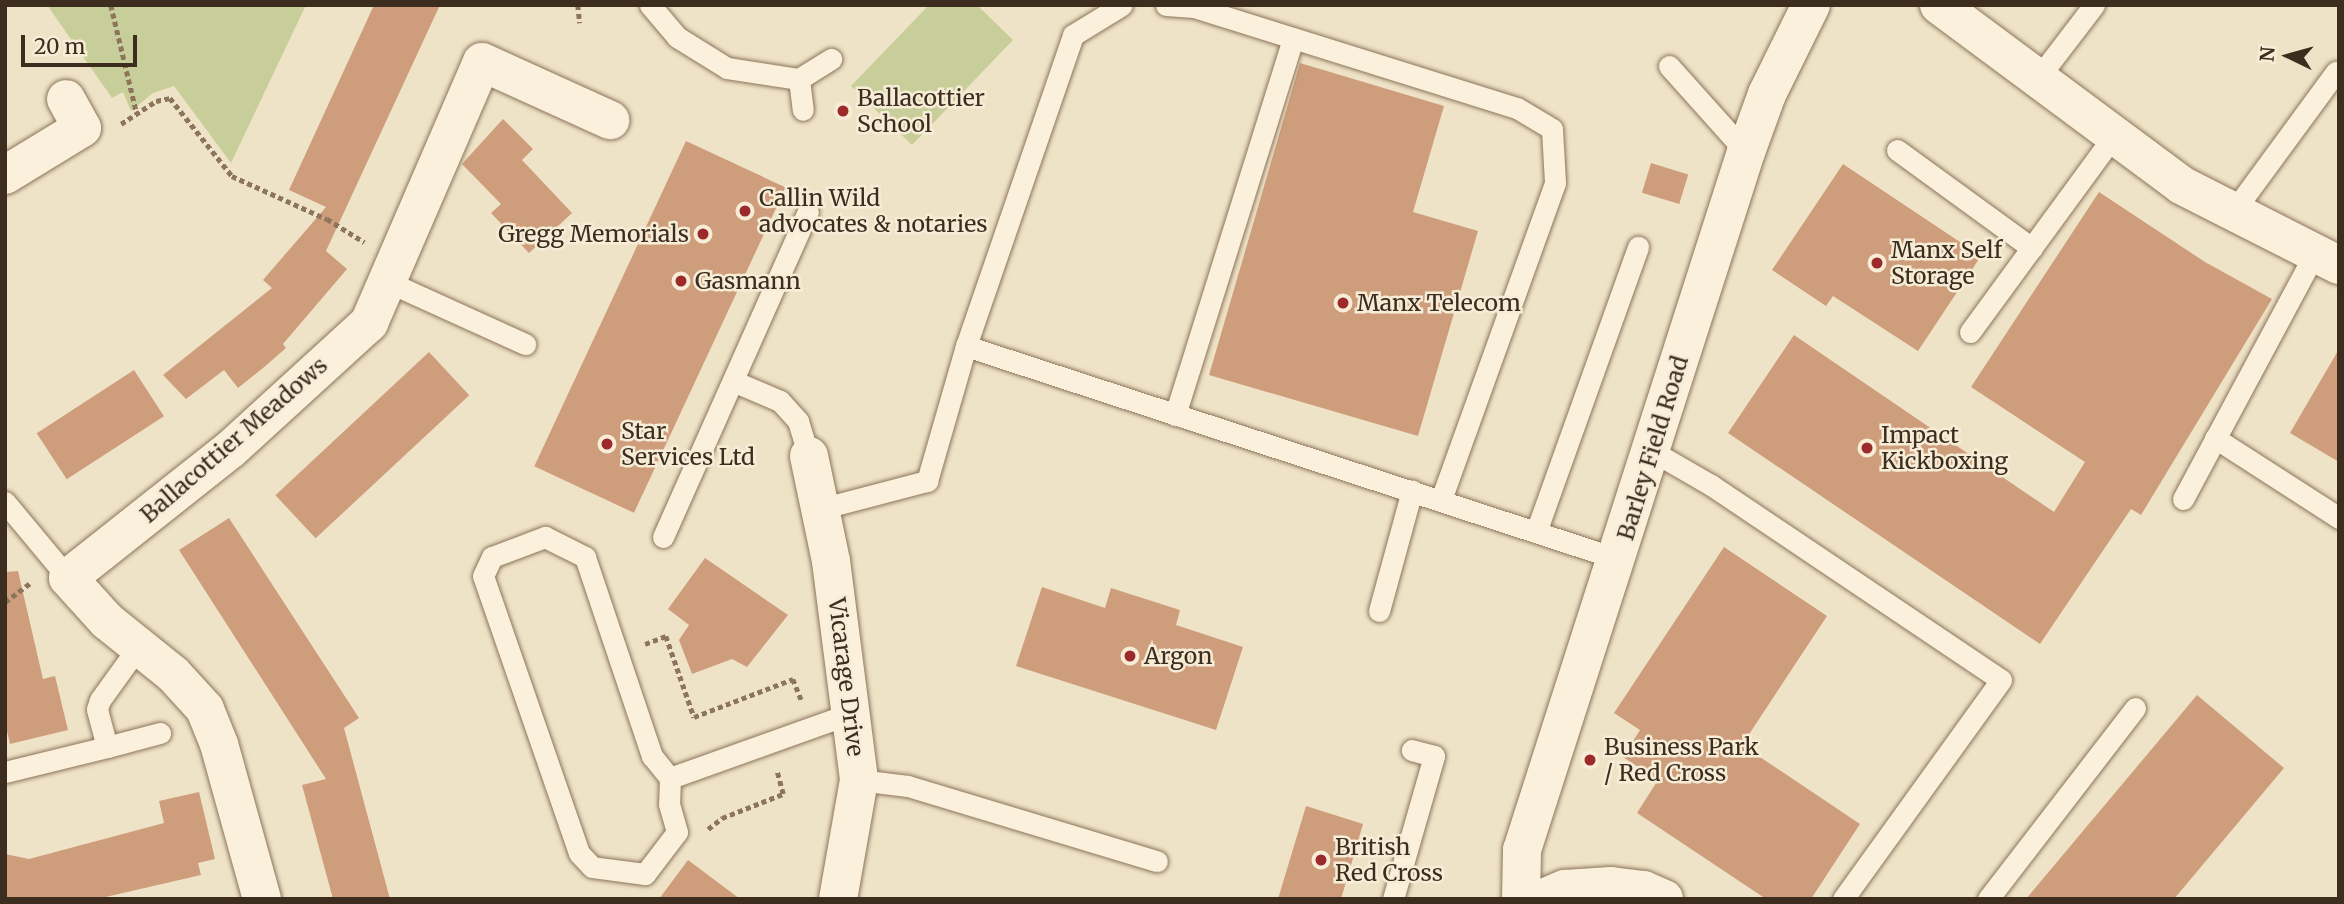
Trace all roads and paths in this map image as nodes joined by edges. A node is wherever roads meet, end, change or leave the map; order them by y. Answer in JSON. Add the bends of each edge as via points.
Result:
{"nodes":[{"id":1,"x":111,"y":5,"type":"edge"},
{"id":2,"x":578,"y":5,"type":"edge"},
{"id":3,"x":650,"y":5,"type":"edge"},
{"id":4,"x":1122,"y":5,"type":"edge"},
{"id":5,"x":1166,"y":5,"type":"edge"},
{"id":6,"x":1811,"y":5,"type":"edge"},
{"id":7,"x":1939,"y":5,"type":"edge"},
{"id":8,"x":2094,"y":5,"type":"edge"},
{"id":9,"x":580,"y":23,"type":"dead end"},
{"id":10,"x":1293,"y":38,"type":"junction"},
{"id":11,"x":831,"y":59,"type":"dead end"},
{"id":12,"x":1669,"y":66,"type":"dead end"},
{"id":13,"x":2336,"y":72,"type":"dead end"},
{"id":14,"x":2038,"y":78,"type":"junction"},
{"id":15,"x":799,"y":79,"type":"junction"},
{"id":16,"x":803,"y":110,"type":"dead end"},
{"id":17,"x":74,"y":113,"type":"joint"},
{"id":18,"x":138,"y":114,"type":"junction"},
{"id":19,"x":610,"y":120,"type":"dead end"},
{"id":20,"x":2114,"y":135,"type":"junction"},
{"id":21,"x":1897,"y":150,"type":"dead end"},
{"id":22,"x":1746,"y":152,"type":"junction"},
{"id":23,"x":5,"y":176,"type":"edge"},
{"id":24,"x":808,"y":212,"type":"dead end"},
{"id":25,"x":2233,"y":212,"type":"junction"},
{"id":26,"x":1637,"y":247,"type":"dead end"},
{"id":27,"x":2032,"y":248,"type":"junction"},
{"id":28,"x":2327,"y":259,"type":"edge"},
{"id":29,"x":390,"y":272,"type":"junction"},
{"id":30,"x":1970,"y":332,"type":"dead end"},
{"id":31,"x":525,"y":344,"type":"dead end"},
{"id":32,"x":966,"y":346,"type":"junction"},
{"id":33,"x":733,"y":381,"type":"junction"},
{"id":34,"x":1175,"y":415,"type":"junction"},
{"id":35,"x":2215,"y":438,"type":"junction"},
{"id":36,"x":1652,"y":451,"type":"junction"},
{"id":37,"x":809,"y":456,"type":"joint"},
{"id":38,"x":1412,"y":490,"type":"junction"},
{"id":39,"x":1441,"y":499,"type":"junction"},
{"id":40,"x":2183,"y":499,"type":"dead end"},
{"id":41,"x":5,"y":502,"type":"edge"},
{"id":42,"x":820,"y":509,"type":"junction"},
{"id":43,"x":2339,"y":518,"type":"edge"},
{"id":44,"x":1536,"y":532,"type":"junction"},
{"id":45,"x":663,"y":537,"type":"dead end"},
{"id":46,"x":1618,"y":559,"type":"junction"},
{"id":47,"x":54,"y":577,"type":"junction"},
{"id":48,"x":5,"y":601,"type":"edge"},
{"id":49,"x":1379,"y":611,"type":"dead end"},
{"id":50,"x":139,"y":646,"type":"junction"},
{"id":51,"x":618,"y":655,"type":"junction"},
{"id":52,"x":812,"y":699,"type":"dead end"},
{"id":53,"x":2135,"y":708,"type":"dead end"},
{"id":54,"x":853,"y":712,"type":"junction"},
{"id":55,"x":160,"y":733,"type":"dead end"},
{"id":56,"x":107,"y":747,"type":"junction"},
{"id":57,"x":1412,"y":750,"type":"dead end"},
{"id":58,"x":787,"y":765,"type":"dead end"},
{"id":59,"x":5,"y":772,"type":"edge"},
{"id":60,"x":670,"y":778,"type":"junction"},
{"id":61,"x":859,"y":780,"type":"junction"},
{"id":62,"x":705,"y":831,"type":"dead end"},
{"id":63,"x":1157,"y":861,"type":"dead end"},
{"id":64,"x":262,"y":899,"type":"edge"},
{"id":65,"x":838,"y":899,"type":"edge"},
{"id":66,"x":1393,"y":899,"type":"edge"},
{"id":67,"x":1521,"y":899,"type":"edge"},
{"id":68,"x":1541,"y":899,"type":"edge"},
{"id":69,"x":1664,"y":899,"type":"edge"},
{"id":70,"x":1843,"y":899,"type":"edge"},
{"id":71,"x":1988,"y":899,"type":"edge"}],
"edges":[{"from":1,"to":18,"type":"path"},
{"from":2,"to":9,"type":"path"},
{"from":3,"to":15,"type":"lane","via":[[677,37],[727,68]]},
{"from":4,"to":32,"type":"lane","via":[[1073,35]]},
{"from":5,"to":10,"type":"lane","via":[[1194,7]]},
{"from":6,"to":22,"type":"street","name":"Barley Field Road","via":[[1767,94]]},
{"from":7,"to":14,"type":"street"},
{"from":8,"to":14,"type":"lane"},
{"from":10,"to":34,"type":"lane"},
{"from":10,"to":39,"type":"lane","via":[[1517,108],[1552,130],[1555,183]]},
{"from":11,"to":15,"type":"lane"},
{"from":12,"to":22,"type":"lane"},
{"from":13,"to":25,"type":"lane"},
{"from":14,"to":20,"type":"street"},
{"from":15,"to":16,"type":"lane"},
{"from":17,"to":18,"type":"path","via":[[116,110],[122,125]]},
{"from":17,"to":23,"type":"street"},
{"from":18,"to":29,"type":"path","via":[[156,101],[170,98],[232,176],[327,219]]},
{"from":19,"to":29,"type":"street","name":"Ballacottier Meadows","via":[[482,62]]},
{"from":20,"to":25,"type":"street","via":[[2180,185]]},
{"from":20,"to":27,"type":"lane"},
{"from":21,"to":27,"type":"lane"},
{"from":22,"to":36,"type":"street","name":"Barley Field Road"},
{"from":24,"to":33,"type":"lane"},
{"from":25,"to":28,"type":"street"},
{"from":26,"to":44,"type":"lane"},
{"from":27,"to":30,"type":"lane"},
{"from":28,"to":35,"type":"lane"},
{"from":29,"to":31,"type":"lane"},
{"from":29,"to":47,"type":"street","name":"Ballacottier Meadows","via":[[369,323],[231,449]]},
{"from":32,"to":34,"type":"lane"},
{"from":32,"to":42,"type":"lane","via":[[927,481]]},
{"from":33,"to":37,"type":"lane","via":[[779,401],[798,421]]},
{"from":33,"to":45,"type":"lane"},
{"from":34,"to":38,"type":"lane"},
{"from":35,"to":40,"type":"lane"},
{"from":35,"to":43,"type":"lane"},
{"from":36,"to":46,"type":"street","name":"Barley Field Road"},
{"from":36,"to":70,"type":"lane","via":[[1711,485],[2001,680]]},
{"from":37,"to":42,"type":"street","name":"Vicarage Drive"},
{"from":38,"to":39,"type":"lane"},
{"from":38,"to":49,"type":"lane"},
{"from":39,"to":44,"type":"lane"},
{"from":41,"to":47,"type":"lane"},
{"from":42,"to":54,"type":"street","name":"Vicarage Drive"},
{"from":44,"to":46,"type":"lane"},
{"from":46,"to":67,"type":"street","name":"Barley Field Road","via":[[1522,850]]},
{"from":47,"to":48,"type":"path"},
{"from":47,"to":50,"type":"street"},
{"from":50,"to":56,"type":"lane","via":[[97,709]]},
{"from":50,"to":64,"type":"street","via":[[205,709]]},
{"from":51,"to":52,"type":"path","via":[[666,636],[694,717],[793,679],[802,703]]},
{"from":51,"to":60,"type":"lane","via":[[652,756]]},
{"from":51,"to":60,"type":"lane","via":[[585,557],[545,537],[492,557],[483,576],[579,853],[592,867],[645,874],[677,832],[669,804]]},
{"from":53,"to":71,"type":"lane"},
{"from":54,"to":60,"type":"lane"},
{"from":54,"to":61,"type":"street","name":"Vicarage Drive"},
{"from":55,"to":56,"type":"lane"},
{"from":56,"to":59,"type":"lane"},
{"from":57,"to":66,"type":"lane","via":[[1434,756]]},
{"from":58,"to":62,"type":"path","via":[[776,769],[783,794],[722,818]]},
{"from":61,"to":63,"type":"lane","via":[[908,786]]},
{"from":61,"to":65,"type":"street","name":"Vicarage Drive"},
{"from":68,"to":69,"type":"street","via":[[1565,889],[1611,886],[1644,890]]}]}
